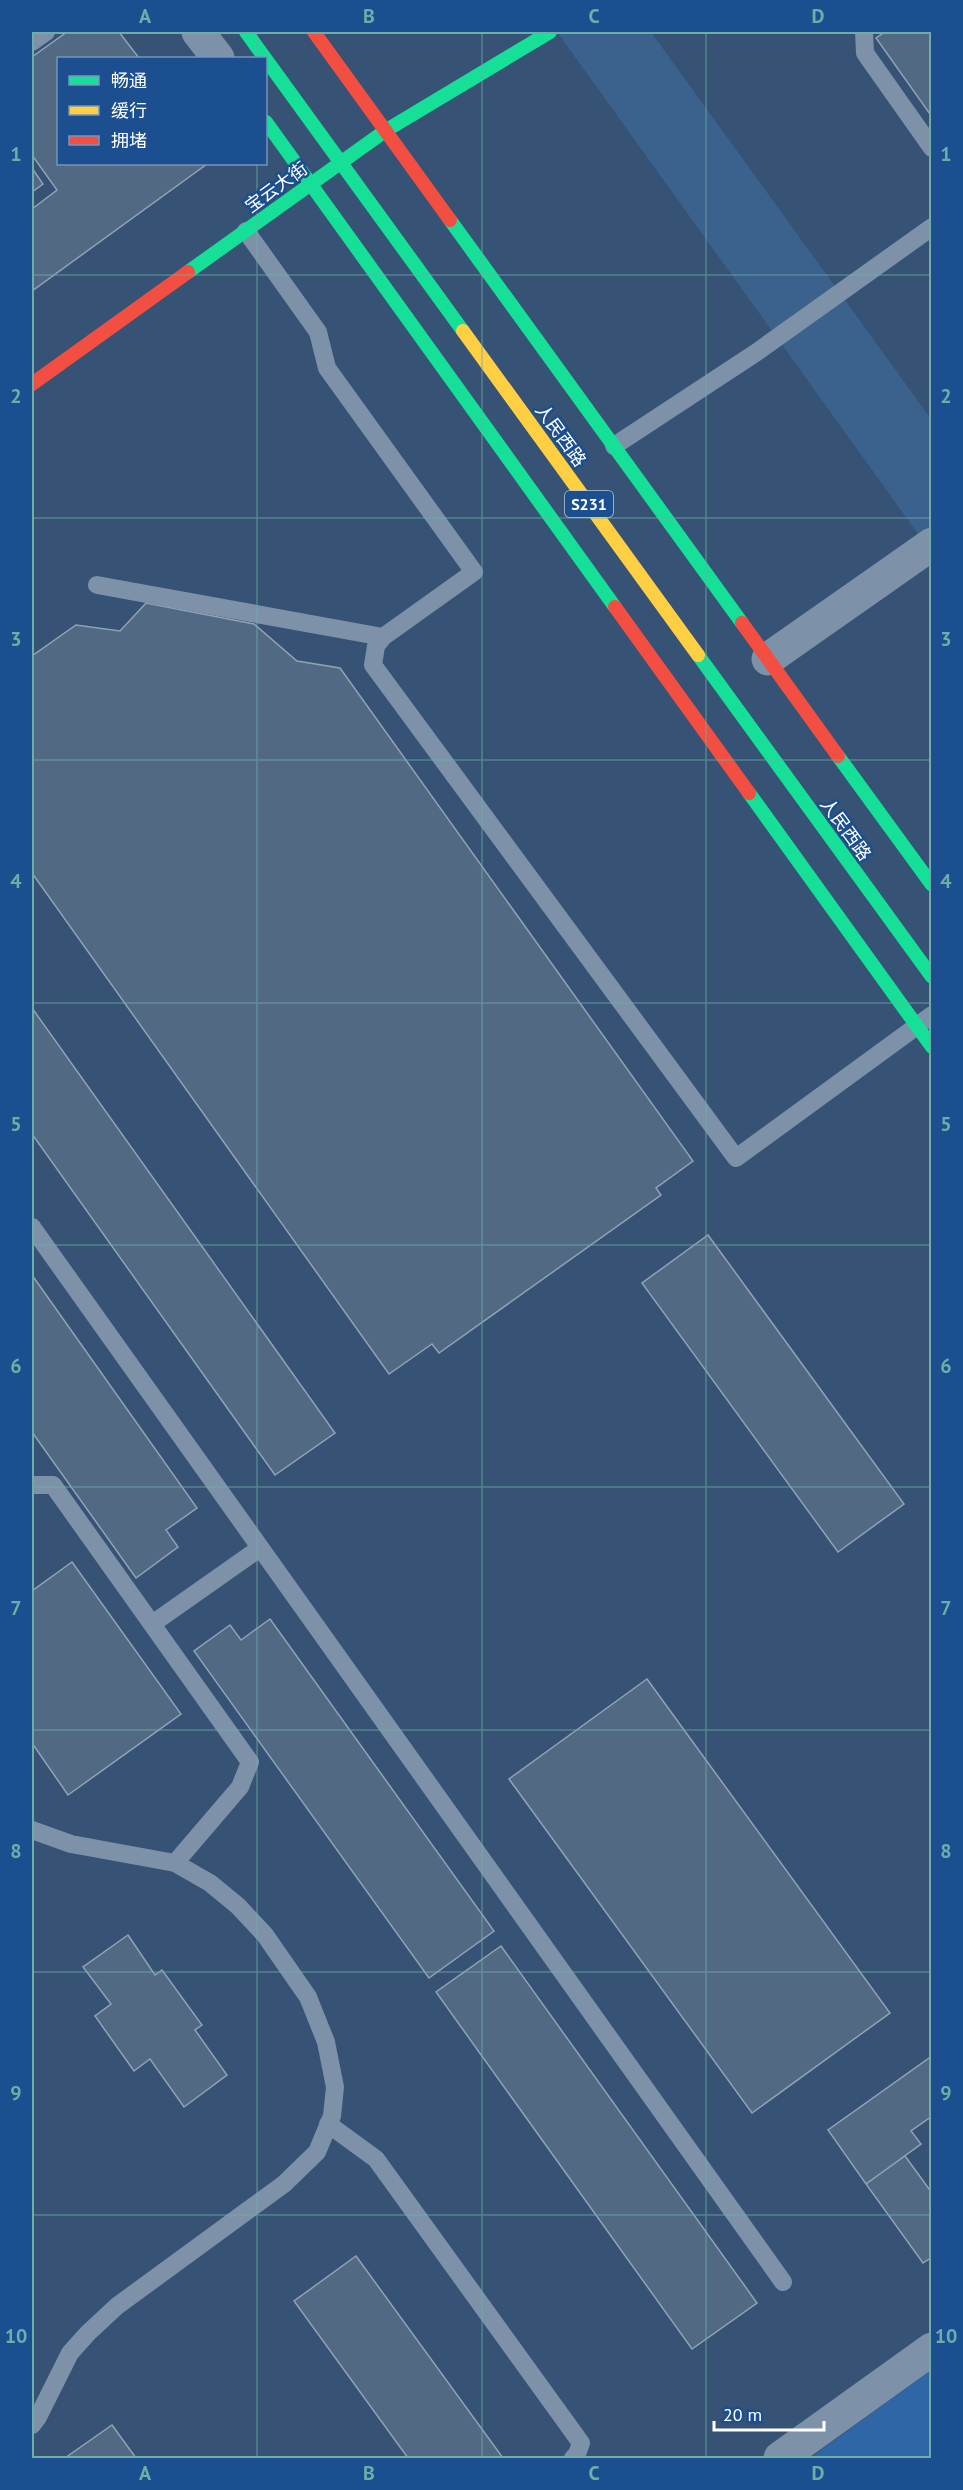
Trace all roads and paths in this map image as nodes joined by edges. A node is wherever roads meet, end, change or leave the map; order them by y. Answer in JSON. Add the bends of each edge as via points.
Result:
{"nodes":[{"id":1,"x":46,"y":32,"type":"edge"},
{"id":2,"x":198,"y":32,"type":"edge"},
{"id":3,"x":246,"y":32,"type":"edge"},
{"id":4,"x":314,"y":32,"type":"edge"},
{"id":5,"x":864,"y":32,"type":"edge"},
{"id":6,"x":545,"y":35,"type":"edge"},
{"id":7,"x":32,"y":42,"type":"edge"},
{"id":8,"x":217,"y":57,"type":"edge"},
{"id":9,"x":264,"y":57,"type":"edge"},
{"id":10,"x":267,"y":61,"type":"edge"},
{"id":11,"x":267,"y":123,"type":"edge"},
{"id":12,"x":386,"y":131,"type":"junction"},
{"id":13,"x":932,"y":148,"type":"edge"},
{"id":14,"x":341,"y":163,"type":"junction"},
{"id":15,"x":311,"y":184,"type":"junction"},
{"id":16,"x":932,"y":227,"type":"edge"},
{"id":17,"x":246,"y":231,"type":"junction"},
{"id":18,"x":32,"y":384,"type":"edge"},
{"id":19,"x":614,"y":446,"type":"junction"},
{"id":20,"x":932,"y":544,"type":"edge"},
{"id":21,"x":97,"y":585,"type":"dead end"},
{"id":22,"x":383,"y":637,"type":"junction"},
{"id":23,"x":768,"y":659,"type":"junction"},
{"id":24,"x":932,"y":885,"type":"edge"},
{"id":25,"x":932,"y":977,"type":"edge"},
{"id":26,"x":932,"y":1015,"type":"edge"},
{"id":27,"x":932,"y":1047,"type":"edge"},
{"id":28,"x":32,"y":1227,"type":"edge"},
{"id":29,"x":32,"y":1485,"type":"edge"},
{"id":30,"x":260,"y":1548,"type":"junction"},
{"id":31,"x":152,"y":1624,"type":"junction"},
{"id":32,"x":32,"y":1830,"type":"edge"},
{"id":33,"x":175,"y":1863,"type":"junction"},
{"id":34,"x":328,"y":2124,"type":"junction"},
{"id":35,"x":783,"y":2282,"type":"dead end"},
{"id":36,"x":932,"y":2349,"type":"edge"},
{"id":37,"x":32,"y":2425,"type":"edge"},
{"id":38,"x":573,"y":2458,"type":"edge"},
{"id":39,"x":780,"y":2458,"type":"edge"}],
"edges":[{"from":1,"to":7,"type":"lane"},
{"from":2,"to":8,"type":"street"},
{"from":3,"to":9,"type":"main road","name":"人民西路","number":"S231"},
{"from":4,"to":12,"type":"main road","name":"人民西路"},
{"from":5,"to":13,"type":"lane","via":[[865,53]]},
{"from":6,"to":12,"type":"main road","name":"宝云大街"},
{"from":10,"to":14,"type":"main road","name":"人民西路","number":"S231"},
{"from":11,"to":15,"type":"main road"},
{"from":12,"to":14,"type":"main road","name":"宝云大街"},
{"from":12,"to":19,"type":"main road","name":"人民西路"},
{"from":14,"to":15,"type":"main road","name":"宝云大街"},
{"from":14,"to":25,"type":"main road","name":"人民西路","number":"S231"},
{"from":15,"to":17,"type":"main road","name":"宝云大街"},
{"from":15,"to":27,"type":"main road"},
{"from":16,"to":19,"type":"lane","via":[[757,352]]},
{"from":17,"to":18,"type":"main road","name":"宝云大街"},
{"from":17,"to":22,"type":"lane","via":[[318,332],[327,368],[474,572]]},
{"from":19,"to":23,"type":"main road","name":"人民西路"},
{"from":20,"to":23,"type":"street"},
{"from":21,"to":22,"type":"lane"},
{"from":22,"to":26,"type":"lane","via":[[376,646],[373,665],[736,1158]]},
{"from":23,"to":24,"type":"main road","name":"人民西路"},
{"from":28,"to":30,"type":"lane"},
{"from":29,"to":31,"type":"lane","via":[[53,1485]]},
{"from":30,"to":31,"type":"lane"},
{"from":30,"to":35,"type":"lane"},
{"from":31,"to":33,"type":"lane","via":[[250,1762],[240,1787]]},
{"from":32,"to":33,"type":"lane","via":[[71,1844]]},
{"from":33,"to":34,"type":"lane","via":[[210,1883],[238,1906],[265,1935],[308,1997],[326,2042],[335,2086]]},
{"from":34,"to":37,"type":"lane","via":[[316,2152],[284,2184],[117,2306],[88,2333],[70,2353]]},
{"from":34,"to":38,"type":"lane","via":[[376,2159],[581,2443]]},
{"from":36,"to":39,"type":"street"}]}
